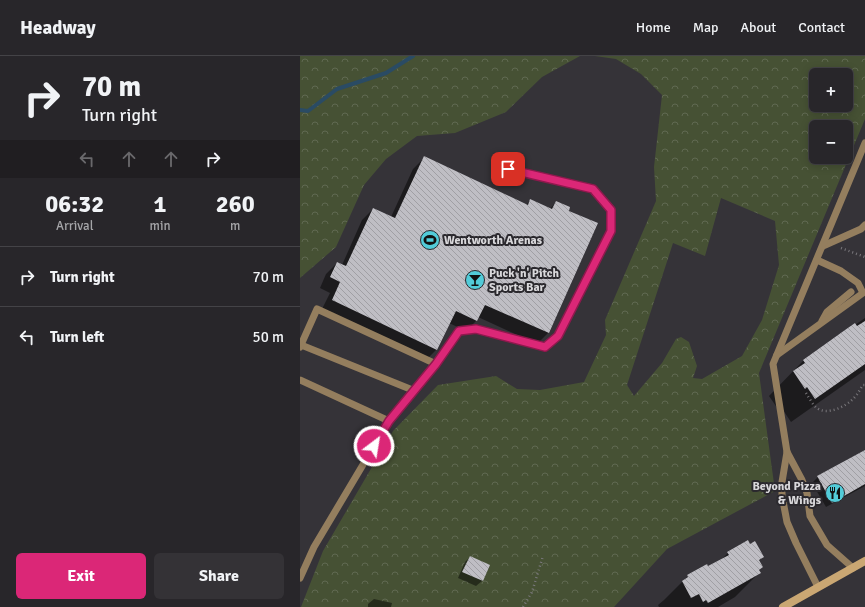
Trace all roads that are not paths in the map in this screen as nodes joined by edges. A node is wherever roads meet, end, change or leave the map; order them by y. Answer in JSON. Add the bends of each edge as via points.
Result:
{"nodes":[{"id":1,"x":865,"y":143,"type":"edge"},
{"id":2,"x":508,"y":169,"type":"dead end"},
{"id":3,"x":864,"y":227,"type":"edge"},
{"id":4,"x":823,"y":246,"type":"junction"},
{"id":5,"x":817,"y":260,"type":"junction"},
{"id":6,"x":851,"y":292,"type":"dead end"},
{"id":7,"x":821,"y":323,"type":"junction"},
{"id":8,"x":300,"y":346,"type":"edge"},
{"id":9,"x":777,"y":355,"type":"junction"},
{"id":10,"x":436,"y":364,"type":"junction"},
{"id":11,"x":300,"y":380,"type":"edge"},
{"id":12,"x":415,"y":391,"type":"junction"},
{"id":13,"x":389,"y":421,"type":"junction"},
{"id":14,"x":788,"y":452,"type":"junction"},
{"id":15,"x":865,"y":561,"type":"edge"},
{"id":16,"x":853,"y":568,"type":"junction"},
{"id":17,"x":300,"y":578,"type":"edge"},
{"id":18,"x":818,"y":587,"type":"junction"},
{"id":19,"x":783,"y":607,"type":"edge"}],
"edges":[{"from":1,"to":4,"type":"lane"},
{"from":2,"to":10,"type":"lane","via":[[593,189],[611,210],[611,231],[558,336],[545,347],[476,329],[459,331]]},
{"from":3,"to":4,"type":"lane"},
{"from":4,"to":5,"type":"lane"},
{"from":5,"to":7,"type":"lane","via":[[858,283],[863,293]]},
{"from":5,"to":9,"type":"lane"},
{"from":6,"to":7,"type":"lane","via":[[827,312]]},
{"from":7,"to":9,"type":"lane"},
{"from":8,"to":10,"type":"lane","via":[[317,309]]},
{"from":8,"to":12,"type":"lane"},
{"from":9,"to":14,"type":"lane","via":[[773,364]]},
{"from":10,"to":12,"type":"lane"},
{"from":11,"to":13,"type":"lane"},
{"from":12,"to":13,"type":"lane"},
{"from":13,"to":17,"type":"lane","via":[[314,547]]},
{"from":14,"to":16,"type":"lane","via":[[807,493],[810,516],[827,544]]},
{"from":14,"to":18,"type":"lane","via":[[782,482],[787,522]]},
{"from":15,"to":16,"type":"main road"},
{"from":16,"to":18,"type":"main road"},
{"from":18,"to":19,"type":"main road"}]}
